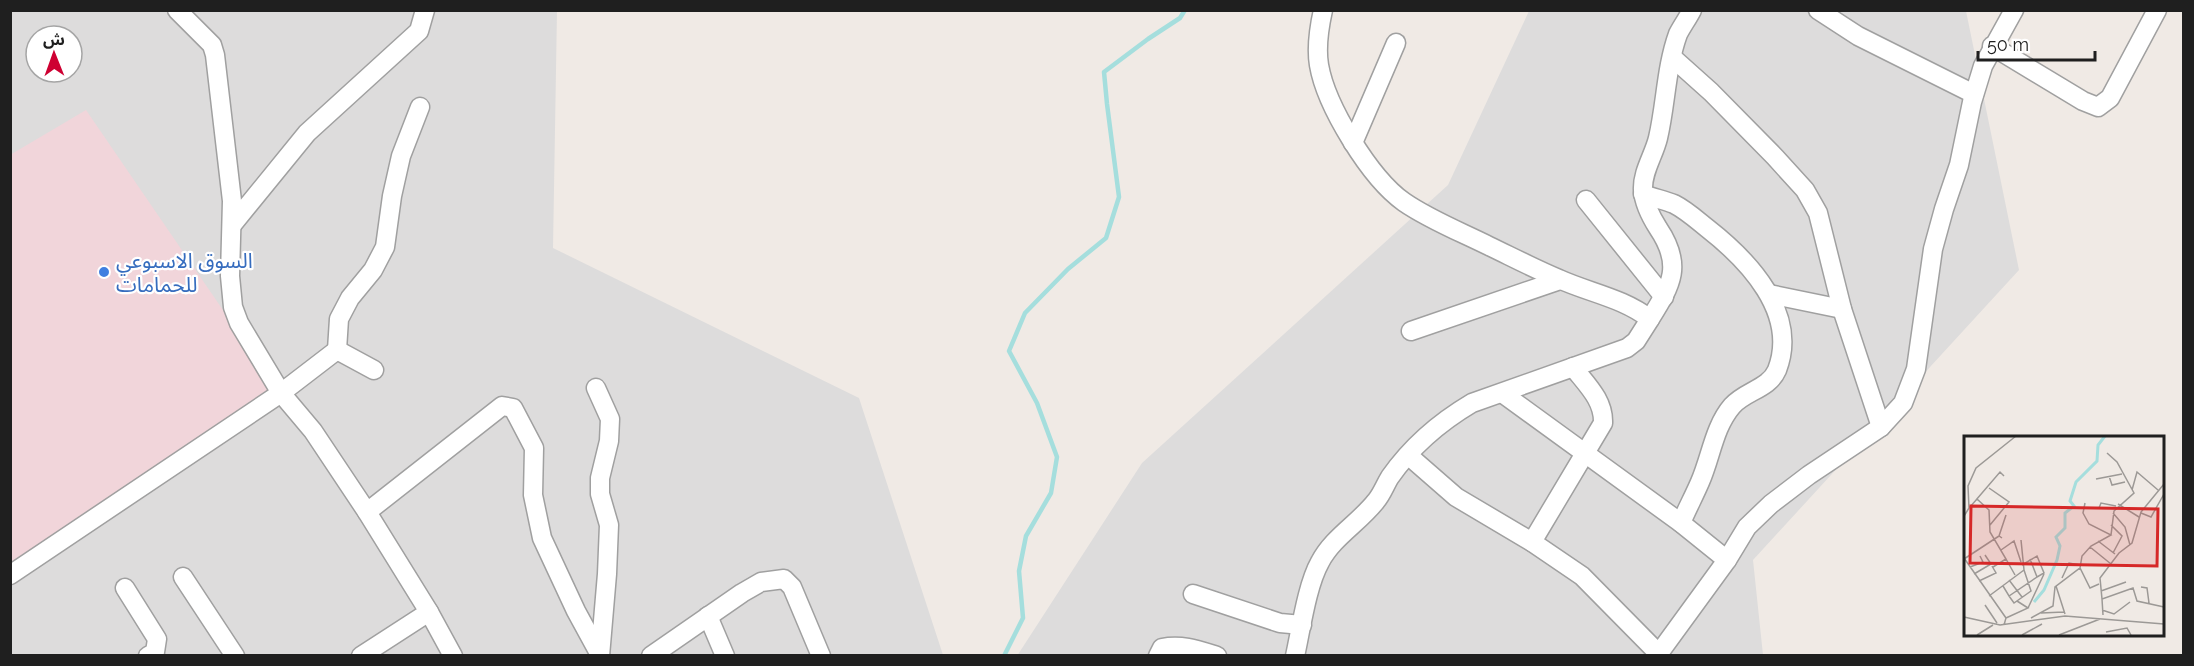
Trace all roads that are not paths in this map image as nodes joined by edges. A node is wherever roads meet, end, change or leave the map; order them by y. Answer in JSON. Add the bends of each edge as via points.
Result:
{"nodes":[{"id":1,"x":177,"y":10,"type":"edge"},
{"id":2,"x":425,"y":10,"type":"edge"},
{"id":3,"x":1323,"y":10,"type":"edge"},
{"id":4,"x":1692,"y":10,"type":"edge"},
{"id":5,"x":1818,"y":10,"type":"edge"},
{"id":6,"x":2014,"y":10,"type":"edge"},
{"id":7,"x":2157,"y":10,"type":"edge"},
{"id":8,"x":1395,"y":43,"type":"dead end"},
{"id":9,"x":1992,"y":46,"type":"junction"},
{"id":10,"x":1673,"y":58,"type":"junction"},
{"id":11,"x":1974,"y":94,"type":"junction"},
{"id":12,"x":420,"y":106,"type":"dead end"},
{"id":13,"x":1353,"y":143,"type":"junction"},
{"id":14,"x":1643,"y":194,"type":"junction"},
{"id":15,"x":1586,"y":200,"type":"dead end"},
{"id":16,"x":232,"y":225,"type":"junction"},
{"id":17,"x":1560,"y":280,"type":"junction"},
{"id":18,"x":1769,"y":294,"type":"junction"},
{"id":19,"x":1664,"y":297,"type":"junction"},
{"id":20,"x":1842,"y":309,"type":"junction"},
{"id":21,"x":1650,"y":319,"type":"junction"},
{"id":22,"x":1411,"y":331,"type":"dead end"},
{"id":23,"x":337,"y":350,"type":"junction"},
{"id":24,"x":1573,"y":367,"type":"junction"},
{"id":25,"x":374,"y":370,"type":"dead end"},
{"id":26,"x":596,"y":388,"type":"dead end"},
{"id":27,"x":281,"y":393,"type":"junction"},
{"id":28,"x":1502,"y":393,"type":"junction"},
{"id":29,"x":1881,"y":427,"type":"junction"},
{"id":30,"x":1585,"y":453,"type":"junction"},
{"id":31,"x":1409,"y":456,"type":"junction"},
{"id":32,"x":367,"y":512,"type":"junction"},
{"id":33,"x":1681,"y":523,"type":"junction"},
{"id":34,"x":1532,"y":542,"type":"junction"},
{"id":35,"x":1727,"y":560,"type":"junction"},
{"id":36,"x":10,"y":575,"type":"edge"},
{"id":37,"x":183,"y":577,"type":"dead end"},
{"id":38,"x":124,"y":588,"type":"dead end"},
{"id":39,"x":1192,"y":594,"type":"dead end"},
{"id":40,"x":429,"y":612,"type":"junction"},
{"id":41,"x":708,"y":616,"type":"junction"},
{"id":42,"x":1302,"y":625,"type":"junction"},
{"id":43,"x":1658,"y":654,"type":"edge"},
{"id":44,"x":600,"y":655,"type":"edge"},
{"id":45,"x":148,"y":656,"type":"edge"},
{"id":46,"x":235,"y":656,"type":"edge"},
{"id":47,"x":361,"y":656,"type":"edge"},
{"id":48,"x":453,"y":656,"type":"edge"},
{"id":49,"x":651,"y":656,"type":"edge"},
{"id":50,"x":725,"y":656,"type":"edge"},
{"id":51,"x":821,"y":656,"type":"edge"},
{"id":52,"x":1158,"y":656,"type":"edge"},
{"id":53,"x":1217,"y":656,"type":"edge"},
{"id":54,"x":1295,"y":656,"type":"edge"}],
"edges":[{"from":1,"to":16,"type":"street","via":[[212,45],[215,55]]},
{"from":2,"to":16,"type":"street","via":[[419,31],[307,133]]},
{"from":3,"to":13,"type":"street","via":[[1319,65],[1326,89]]},
{"from":4,"to":10,"type":"street","via":[[1678,34]]},
{"from":5,"to":11,"type":"street","via":[[1858,36]]},
{"from":6,"to":9,"type":"street"},
{"from":7,"to":9,"type":"street","via":[[2110,98],[2098,107]]},
{"from":8,"to":13,"type":"street"},
{"from":9,"to":11,"type":"street"},
{"from":10,"to":14,"type":"street"},
{"from":10,"to":20,"type":"street","via":[[1805,190],[1818,213]]},
{"from":11,"to":29,"type":"street","via":[[1959,165],[1933,249],[1916,369],[1903,403]]},
{"from":12,"to":23,"type":"street","via":[[401,156],[385,247],[339,319]]},
{"from":13,"to":17,"type":"street","via":[[1404,202]]},
{"from":14,"to":18,"type":"street","via":[[1675,205],[1714,233],[1740,257]]},
{"from":14,"to":19,"type":"street","via":[[1673,260],[1673,273]]},
{"from":15,"to":19,"type":"street"},
{"from":16,"to":27,"type":"street","via":[[232,307]]},
{"from":17,"to":21,"type":"street","via":[[1633,306]]},
{"from":17,"to":22,"type":"street"},
{"from":18,"to":20,"type":"street"},
{"from":18,"to":33,"type":"street","via":[[1780,329],[1778,368],[1773,378],[1732,405],[1721,421],[1700,483]]},
{"from":19,"to":21,"type":"street"},
{"from":20,"to":29,"type":"street"},
{"from":21,"to":24,"type":"street","via":[[1627,348]]},
{"from":23,"to":25,"type":"street"},
{"from":23,"to":27,"type":"street"},
{"from":24,"to":28,"type":"street"},
{"from":24,"to":30,"type":"street","via":[[1604,412],[1603,423]]},
{"from":26,"to":44,"type":"street","via":[[610,419],[600,478],[600,494],[609,525]]},
{"from":27,"to":32,"type":"street","via":[[313,431]]},
{"from":27,"to":36,"type":"street"},
{"from":28,"to":30,"type":"street"},
{"from":28,"to":31,"type":"street","via":[[1452,415]]},
{"from":29,"to":35,"type":"street","via":[[1771,504],[1747,527]]},
{"from":30,"to":33,"type":"street"},
{"from":30,"to":34,"type":"street"},
{"from":31,"to":34,"type":"street","via":[[1456,497]]},
{"from":31,"to":42,"type":"street","via":[[1377,501],[1343,532],[1320,562]]},
{"from":32,"to":40,"type":"street"},
{"from":32,"to":44,"type":"street","via":[[502,406],[513,408],[534,448],[533,495],[542,538]]},
{"from":33,"to":35,"type":"street"},
{"from":34,"to":43,"type":"street","via":[[1582,576]]},
{"from":35,"to":43,"type":"street"},
{"from":37,"to":46,"type":"street"},
{"from":38,"to":45,"type":"street","via":[[156,639],[155,652]]},
{"from":39,"to":42,"type":"street","via":[[1280,622]]},
{"from":40,"to":47,"type":"street"},
{"from":40,"to":48,"type":"street"},
{"from":41,"to":49,"type":"street"},
{"from":41,"to":50,"type":"street"},
{"from":41,"to":51,"type":"street","via":[[761,582],[784,579],[792,587]]},
{"from":42,"to":54,"type":"street"},
{"from":52,"to":53,"type":"street","via":[[1162,648],[1172,646],[1187,646]]}]}
